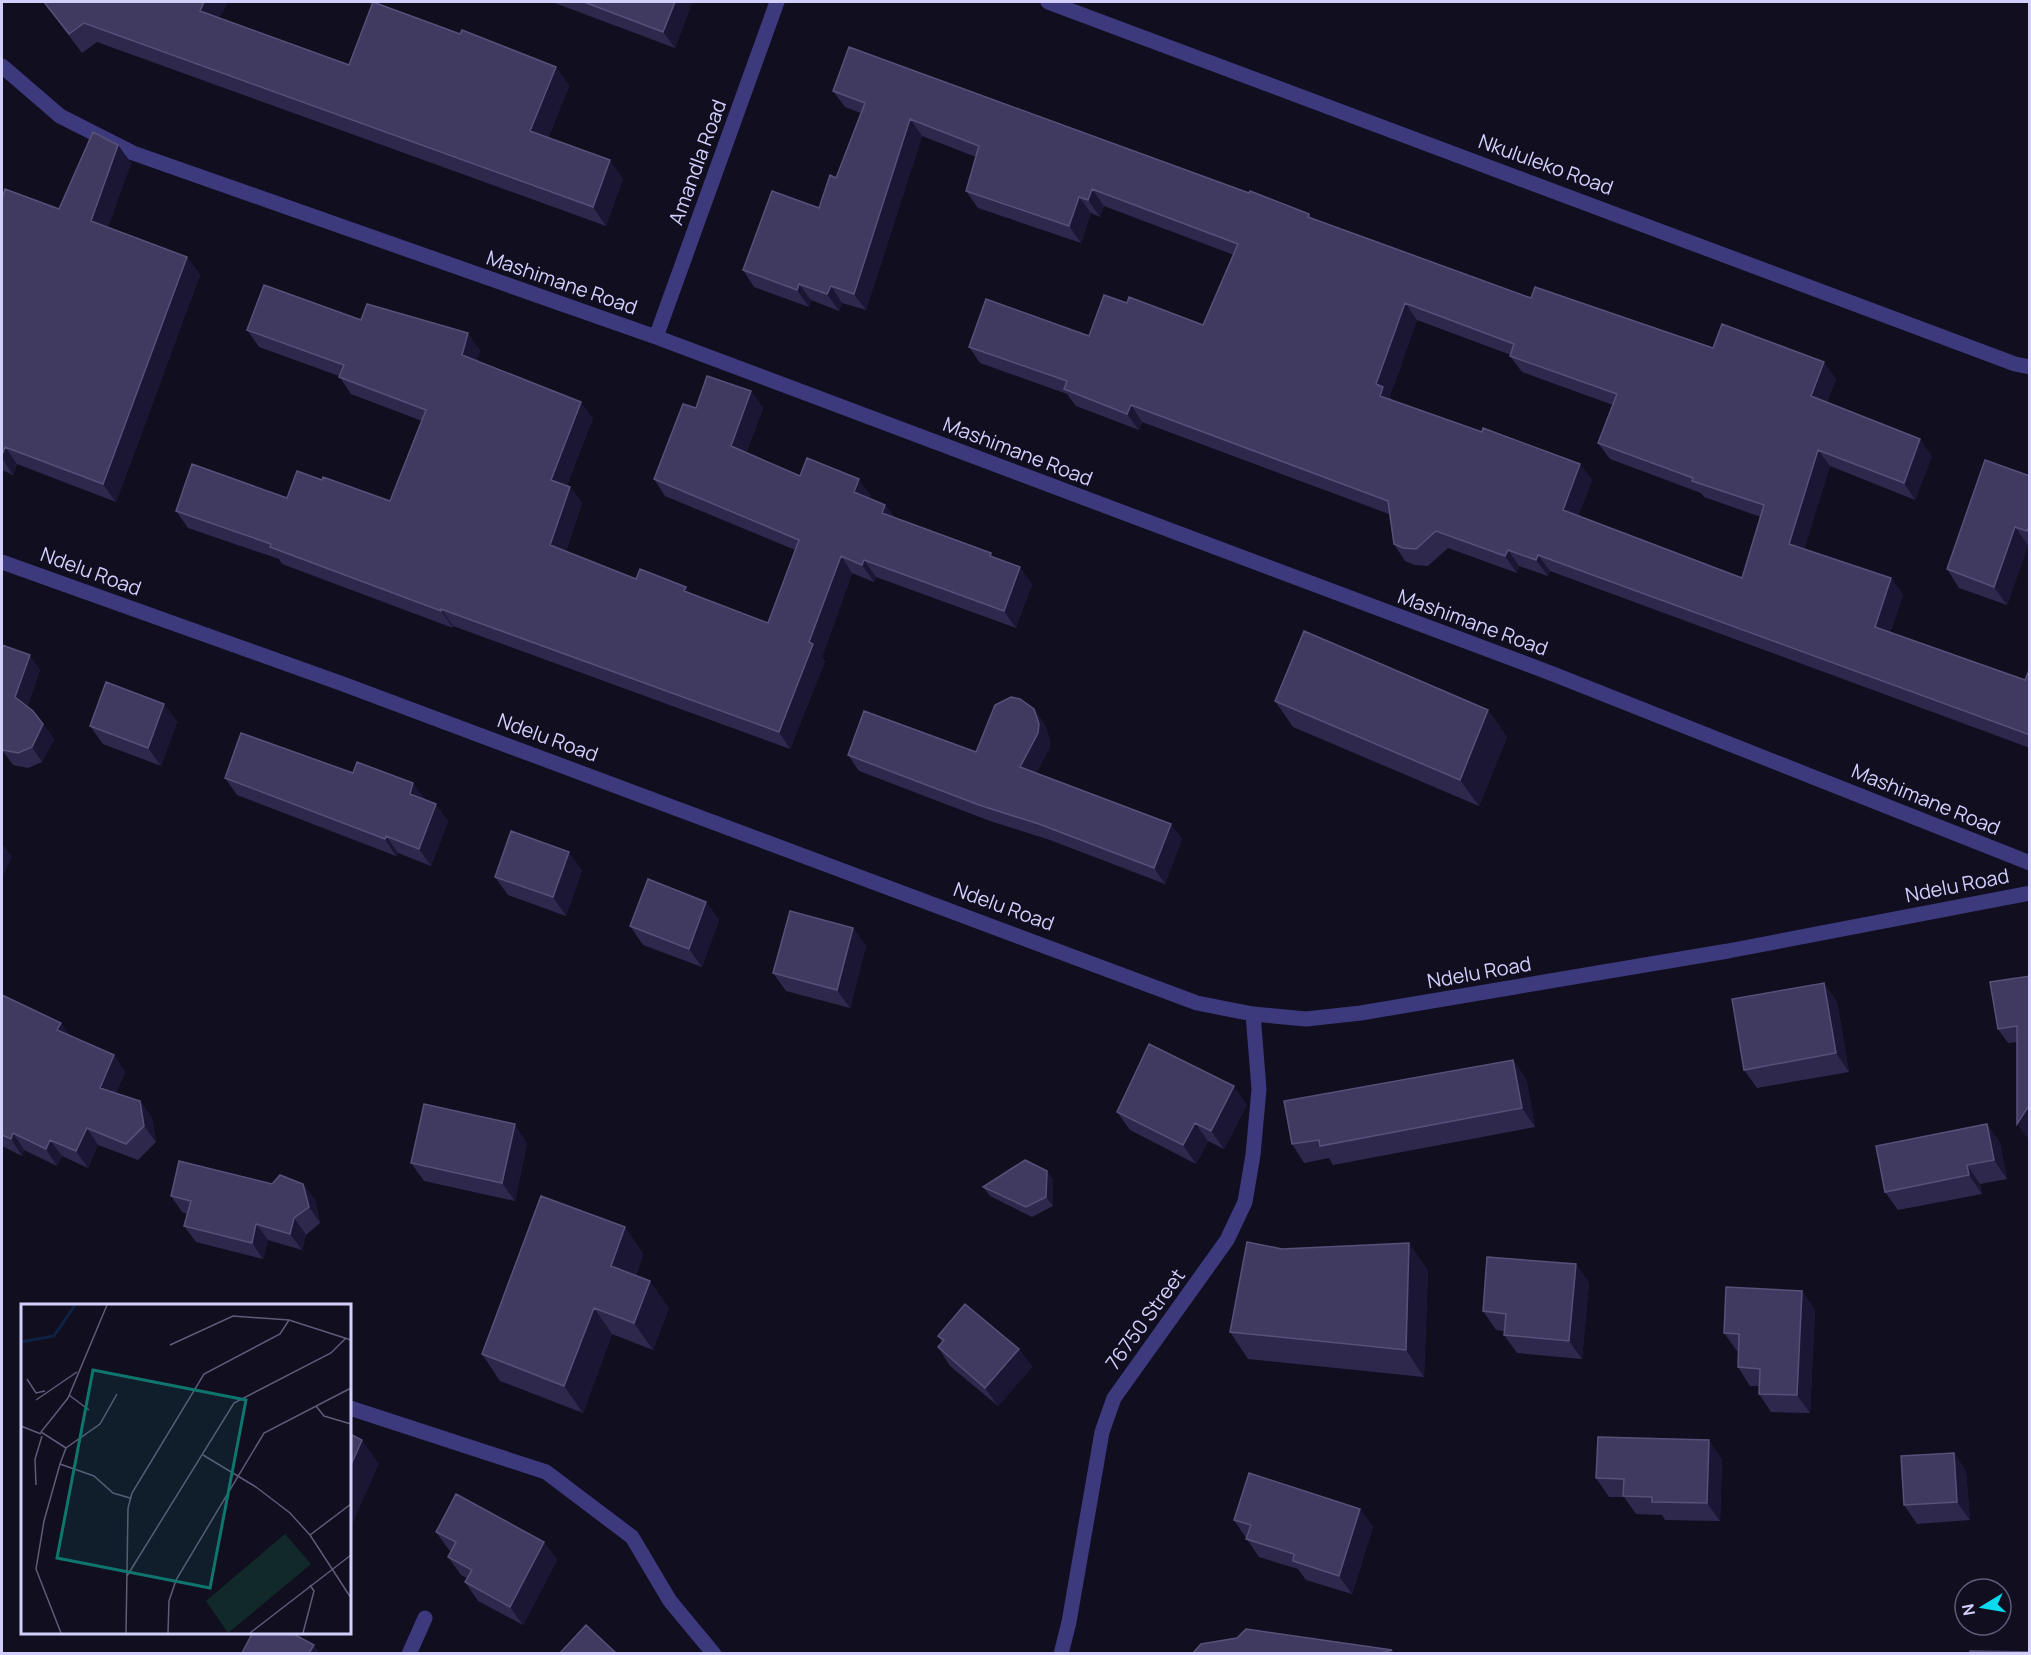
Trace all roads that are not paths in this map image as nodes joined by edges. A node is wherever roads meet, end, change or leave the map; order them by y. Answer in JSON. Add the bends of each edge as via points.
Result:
{"nodes":[{"id":1,"x":777,"y":2,"type":"edge"},
{"id":2,"x":1048,"y":2,"type":"edge"},
{"id":3,"x":2,"y":66,"type":"edge"},
{"id":4,"x":656,"y":337,"type":"junction"},
{"id":5,"x":2030,"y":367,"type":"edge"},
{"id":6,"x":2,"y":562,"type":"edge"},
{"id":7,"x":2030,"y":863,"type":"edge"},
{"id":8,"x":2030,"y":893,"type":"edge"},
{"id":9,"x":1253,"y":1014,"type":"junction"},
{"id":10,"x":351,"y":1408,"type":"edge"},
{"id":11,"x":425,"y":1618,"type":"dead end"},
{"id":12,"x":409,"y":1653,"type":"edge"},
{"id":13,"x":714,"y":1653,"type":"edge"},
{"id":14,"x":1061,"y":1653,"type":"edge"}],
"edges":[{"from":1,"to":4,"type":"street","name":"Amandla Road"},
{"from":2,"to":5,"type":"street","name":"Nkululeko Road"},
{"from":3,"to":4,"type":"street","name":"Mashimane Road","via":[[60,116],[133,153]]},
{"from":4,"to":7,"type":"street","name":"Mashimane Road","via":[[1553,674]]},
{"from":6,"to":9,"type":"street","name":"Ndelu Road","via":[[355,688],[1197,1003]]},
{"from":8,"to":9,"type":"street","name":"Ndelu Road","via":[[1728,951],[1361,1013],[1306,1019]]},
{"from":9,"to":14,"type":"street","name":"76750 Street","via":[[1259,1089],[1245,1202],[1227,1240],[1114,1398],[1102,1432]]},
{"from":10,"to":13,"type":"street","via":[[546,1472],[632,1537],[670,1601]]},
{"from":11,"to":12,"type":"street"}]}
